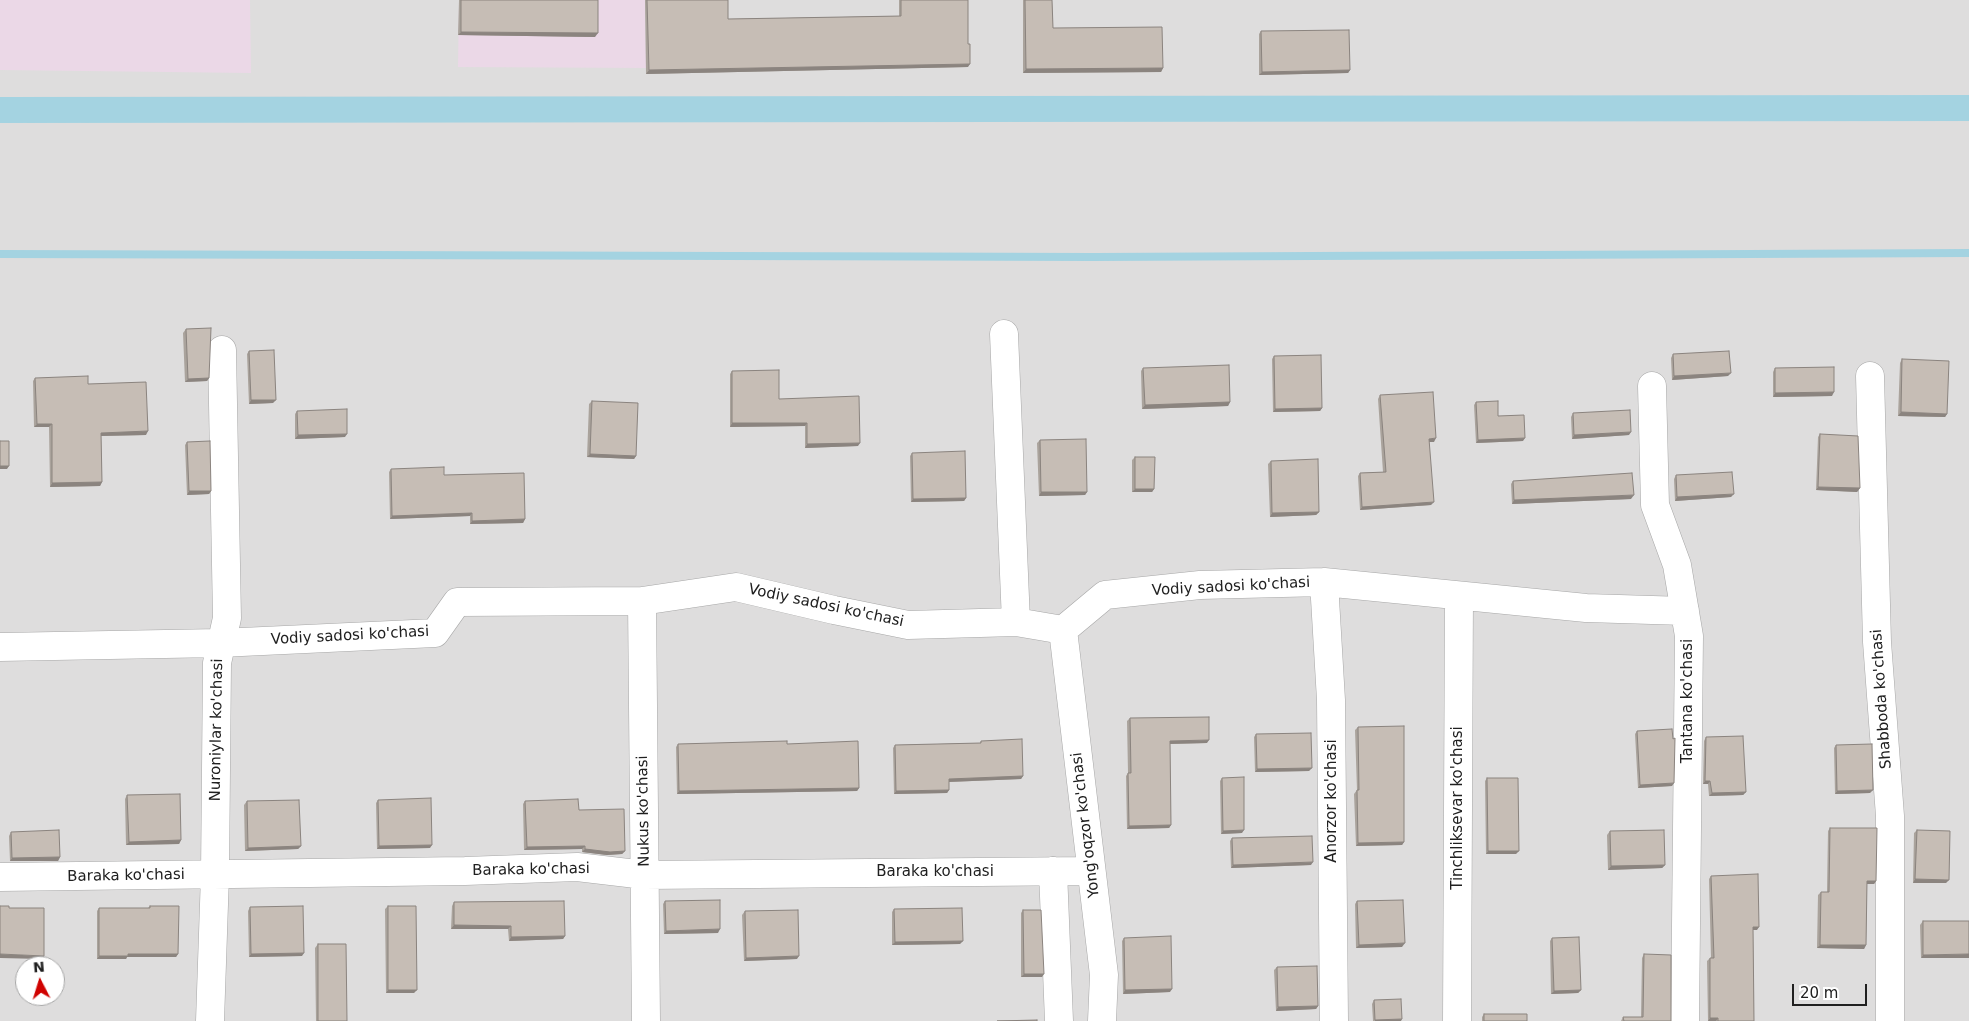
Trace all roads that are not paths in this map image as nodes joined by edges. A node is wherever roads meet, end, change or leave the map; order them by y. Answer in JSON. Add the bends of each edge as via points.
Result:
{"nodes":[{"id":1,"x":1004,"y":334,"type":"dead end"},
{"id":2,"x":222,"y":350,"type":"dead end"},
{"id":3,"x":1870,"y":376,"type":"dead end"},
{"id":4,"x":1652,"y":386,"type":"dead end"},
{"id":5,"x":1324,"y":582,"type":"junction"},
{"id":6,"x":1459,"y":596,"type":"junction"},
{"id":7,"x":642,"y":601,"type":"junction"},
{"id":8,"x":1685,"y":611,"type":"junction"},
{"id":9,"x":1016,"y":622,"type":"junction"},
{"id":10,"x":1063,"y":630,"type":"junction"},
{"id":11,"x":220,"y":643,"type":"junction"},
{"id":12,"x":0,"y":647,"type":"edge"},
{"id":13,"x":1053,"y":871,"type":"junction"},
{"id":14,"x":1091,"y":871,"type":"junction"},
{"id":15,"x":216,"y":875,"type":"junction"},
{"id":16,"x":645,"y":875,"type":"junction"},
{"id":17,"x":0,"y":877,"type":"edge"},
{"id":18,"x":210,"y":1021,"type":"edge"},
{"id":19,"x":646,"y":1021,"type":"edge"},
{"id":20,"x":1059,"y":1021,"type":"edge"},
{"id":21,"x":1102,"y":1021,"type":"edge"},
{"id":22,"x":1334,"y":1021,"type":"edge"},
{"id":23,"x":1457,"y":1021,"type":"edge"},
{"id":24,"x":1685,"y":1021,"type":"edge"},
{"id":25,"x":1890,"y":1021,"type":"edge"}],
"edges":[{"from":1,"to":9,"type":"street"},
{"from":2,"to":11,"type":"street","name":"Nuroniylar ko'chasi","via":[[227,618]]},
{"from":3,"to":25,"type":"street","name":"Shabboda ko'chasi","via":[[1877,642],[1890,816]]},
{"from":4,"to":8,"type":"street","name":"Tantana ko'chasi","via":[[1655,505],[1677,565]]},
{"from":5,"to":6,"type":"street","name":"Vodiy sadosi ko'chasi"},
{"from":5,"to":10,"type":"street","name":"Vodiy sadosi ko'chasi","via":[[1200,585],[1105,595]]},
{"from":5,"to":22,"type":"street","name":"Anorzor ko'chasi","via":[[1331,700]]},
{"from":6,"to":8,"type":"street","name":"Vodiy sadosi ko'chasi","via":[[1586,608]]},
{"from":6,"to":23,"type":"street","name":"Tinchliksevar ko'chasi"},
{"from":7,"to":9,"type":"street","name":"Vodiy sadosi ko'chasi","via":[[736,587],[908,625]]},
{"from":7,"to":11,"type":"street","name":"Vodiy sadosi ko'chasi","via":[[457,602],[435,633]]},
{"from":7,"to":16,"type":"street","name":"Nukus ko'chasi"},
{"from":8,"to":24,"type":"street","name":"Tantana ko'chasi","via":[[1689,636]]},
{"from":9,"to":10,"type":"street","name":"Vodiy sadosi ko'chasi"},
{"from":10,"to":14,"type":"street","name":"Yong'oqzor ko'chasi"},
{"from":11,"to":12,"type":"street","name":"Vodiy sadosi ko'chasi"},
{"from":11,"to":15,"type":"street","name":"Nuroniylar ko'chasi","via":[[217,663]]},
{"from":13,"to":14,"type":"street","name":"Baraka ko'chasi"},
{"from":13,"to":16,"type":"street","name":"Baraka ko'chasi"},
{"from":13,"to":20,"type":"street"},
{"from":14,"to":21,"type":"street","name":"Yong'oqzor ko'chasi","via":[[1104,975]]},
{"from":15,"to":16,"type":"street","name":"Baraka ko'chasi","via":[[577,867]]},
{"from":15,"to":17,"type":"street","name":"Baraka ko'chasi"},
{"from":15,"to":18,"type":"street","name":"Nuroniylar ko'chasi"},
{"from":16,"to":19,"type":"street","name":"Nukus ko'chasi"}]}
